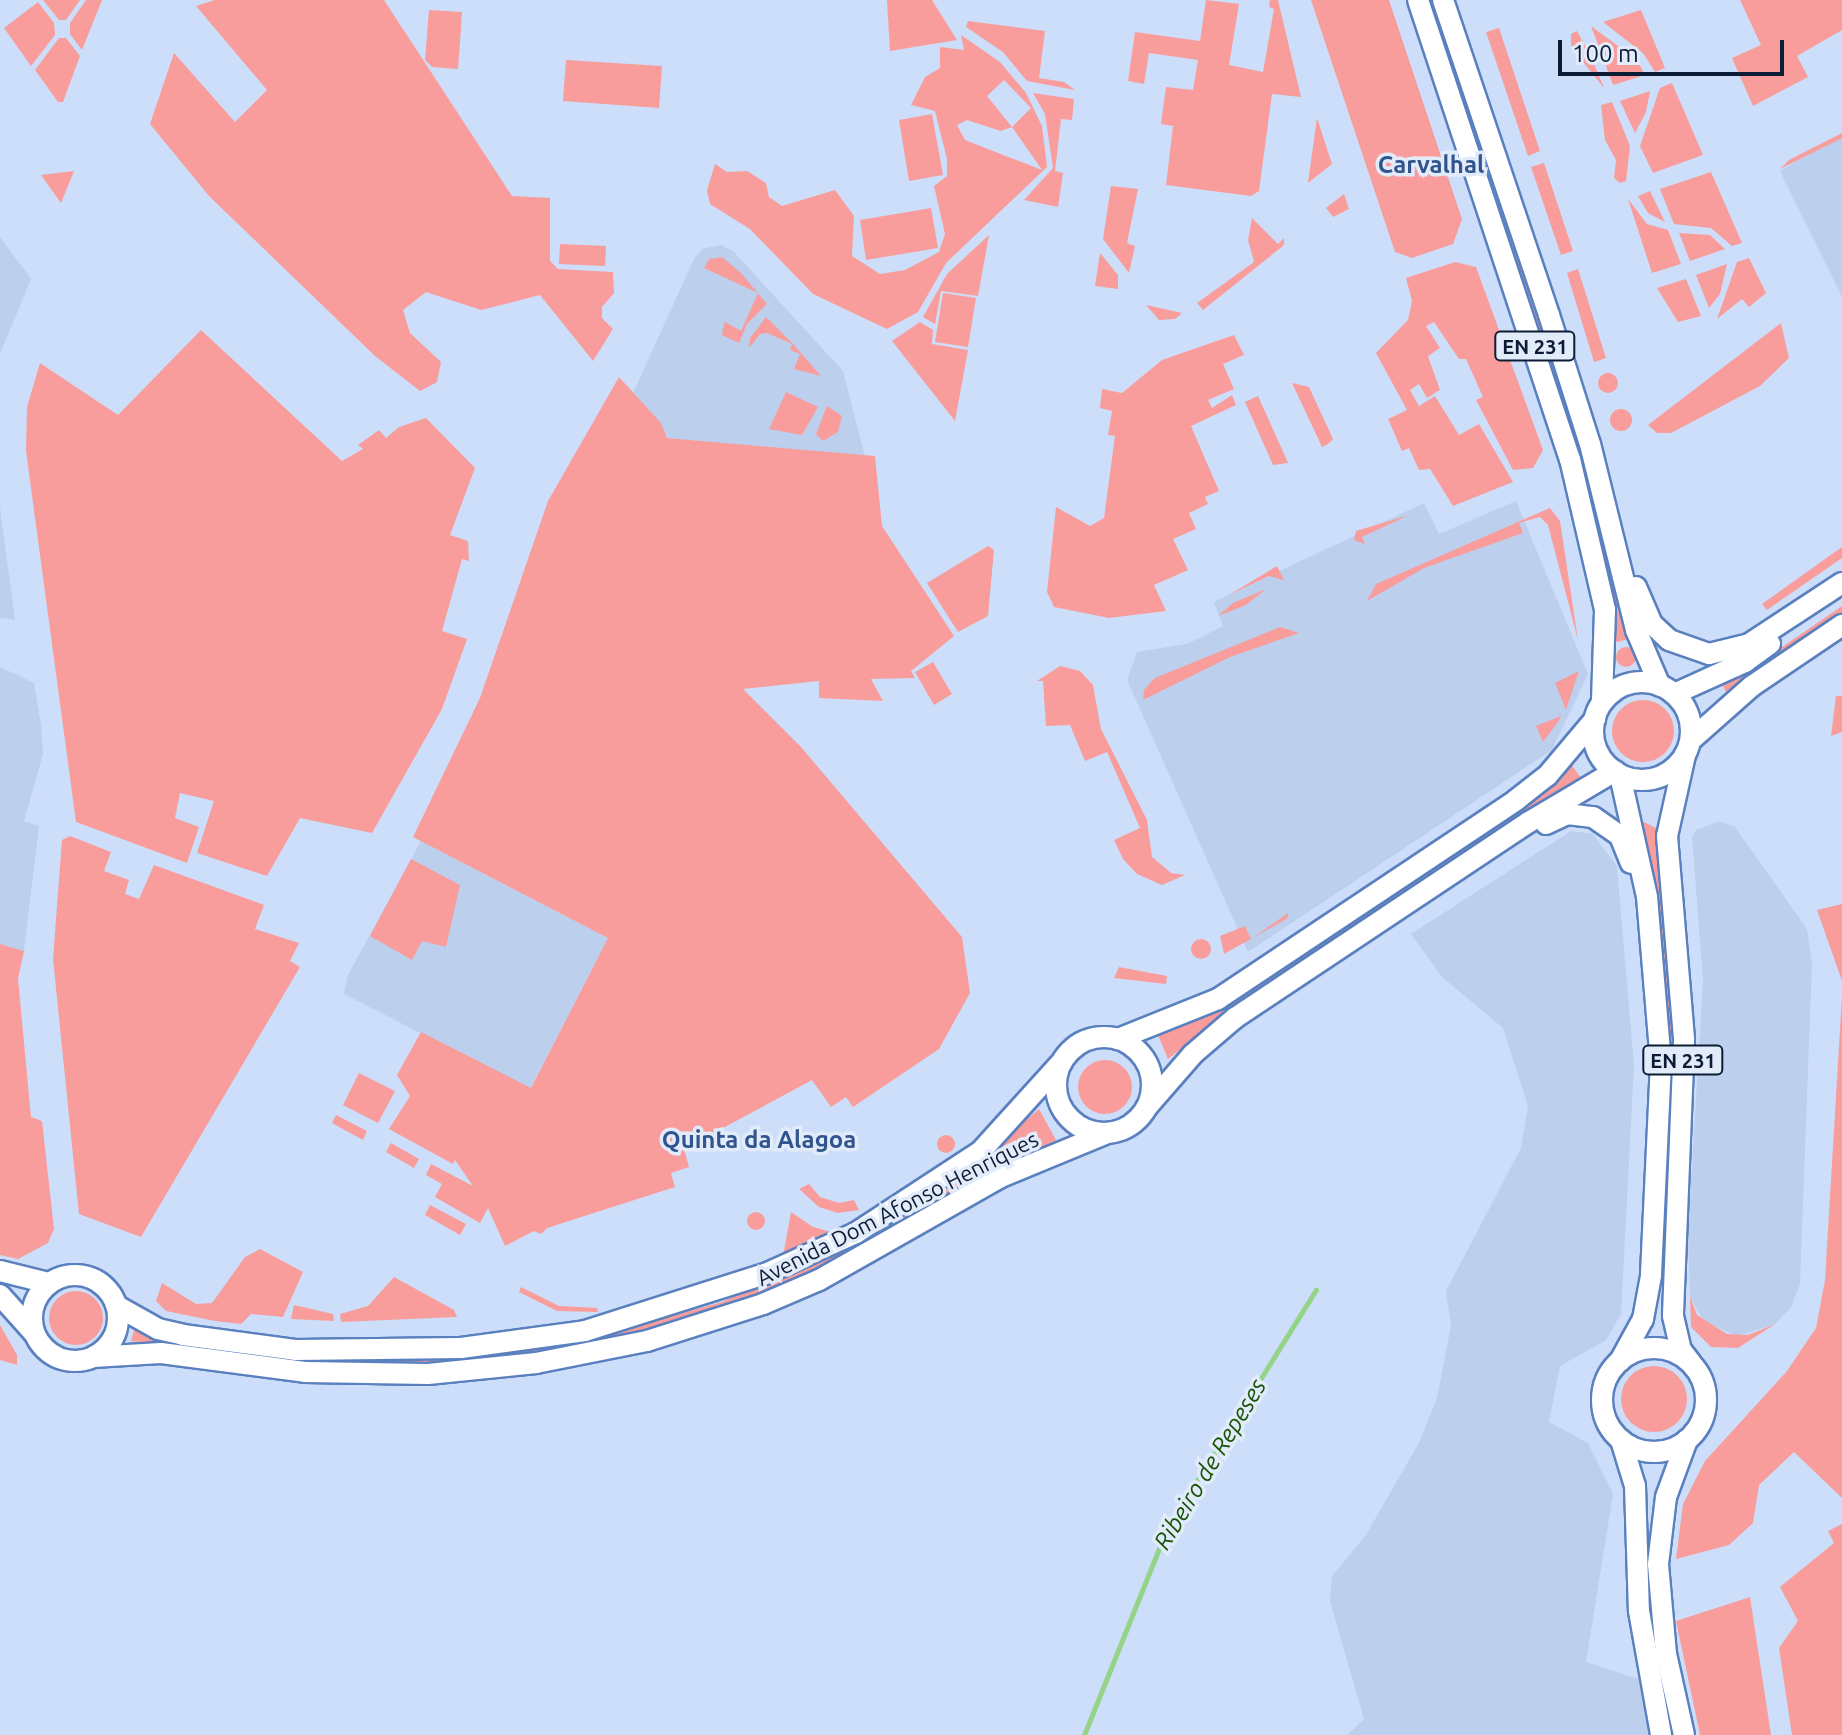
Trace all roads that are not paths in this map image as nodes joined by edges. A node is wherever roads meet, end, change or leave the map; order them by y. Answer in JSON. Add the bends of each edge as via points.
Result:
{"nodes":[{"id":1,"x":1418,"y":0,"type":"edge"},
{"id":2,"x":1443,"y":0,"type":"edge"},
{"id":3,"x":1611,"y":527,"type":"junction"},
{"id":4,"x":1842,"y":583,"type":"edge"},
{"id":5,"x":1842,"y":595,"type":"edge"},
{"id":6,"x":1842,"y":625,"type":"edge"},
{"id":7,"x":1667,"y":690,"type":"junction"},
{"id":8,"x":1599,"y":710,"type":"junction"},
{"id":9,"x":1688,"y":748,"type":"junction"},
{"id":10,"x":1617,"y":773,"type":"junction"},
{"id":11,"x":1481,"y":854,"type":"junction"},
{"id":12,"x":1647,"y":897,"type":"junction"},
{"id":13,"x":1118,"y":1039,"type":"junction"},
{"id":14,"x":1059,"y":1065,"type":"junction"},
{"id":15,"x":1147,"y":1107,"type":"junction"},
{"id":16,"x":1105,"y":1134,"type":"junction"},
{"id":17,"x":0,"y":1271,"type":"edge"},
{"id":18,"x":49,"y":1283,"type":"junction"},
{"id":19,"x":0,"y":1295,"type":"edge"},
{"id":20,"x":117,"y":1306,"type":"junction"},
{"id":21,"x":34,"y":1333,"type":"junction"},
{"id":22,"x":93,"y":1357,"type":"junction"},
{"id":23,"x":1620,"y":1361,"type":"junction"},
{"id":24,"x":1691,"y":1363,"type":"junction"},
{"id":25,"x":1621,"y":1440,"type":"junction"},
{"id":26,"x":1687,"y":1440,"type":"junction"},
{"id":27,"x":1661,"y":1735,"type":"edge"},
{"id":28,"x":1684,"y":1735,"type":"edge"}],
"edges":[{"from":1,"to":8,"type":"main road","number":"EN 231","via":[[1570,459],[1605,610]]},
{"from":2,"to":3,"type":"main road","number":"EN 231","via":[[1554,328]]},
{"from":3,"to":4,"type":"main road","via":[[1652,624],[1688,650],[1709,654],[1749,644]]},
{"from":3,"to":7,"type":"main road","number":"EN 231","via":[[1636,630]]},
{"from":5,"to":7,"type":"main road","via":[[1745,662]]},
{"from":6,"to":9,"type":"main road","via":[[1752,686]]},
{"from":7,"to":8,"type":"main road","via":[[1628,685]]},
{"from":7,"to":9,"type":"main road","via":[[1688,715]]},
{"from":8,"to":10,"type":"main road","via":[[1597,751]]},
{"from":8,"to":13,"type":"main road","via":[[1547,776],[1516,800],[1218,999]]},
{"from":9,"to":10,"type":"main road","via":[[1663,776],[1649,780]]},
{"from":9,"to":24,"type":"main road","number":"EN 231","via":[[1667,836],[1684,1040],[1673,1316],[1681,1350]]},
{"from":10,"to":11,"type":"main road"},
{"from":10,"to":12,"type":"main road","number":"EN 231"},
{"from":11,"to":12,"type":"main road","via":[[1521,840],[1560,816],[1593,817],[1620,836],[1634,879]]},
{"from":11,"to":15,"type":"main road","via":[[1235,1018],[1193,1054]]},
{"from":12,"to":23,"type":"main road","number":"EN 231","via":[[1661,1062],[1651,1276],[1643,1319]]},
{"from":13,"to":14,"type":"main road","via":[[1090,1039],[1067,1053]]},
{"from":13,"to":15,"type":"main road","via":[[1141,1054],[1149,1067]]},
{"from":14,"to":16,"type":"main road","via":[[1057,1097],[1063,1112],[1089,1131]]},
{"from":14,"to":20,"type":"main road","name":"Avenida Dom Afonso Henriques","via":[[980,1152],[856,1233],[737,1285],[585,1331],[461,1348],[295,1350],[158,1329]]},
{"from":15,"to":16,"type":"main road","via":[[1130,1126]]},
{"from":16,"to":22,"type":"main road","name":"Avenida Dom Afonso Henriques","via":[[1001,1177],[819,1280],[647,1341],[536,1363],[428,1374],[305,1372],[161,1353]]},
{"from":17,"to":18,"type":"main road"},
{"from":18,"to":20,"type":"main road","via":[[69,1275],[91,1278]]},
{"from":18,"to":21,"type":"main road","via":[[35,1301]]},
{"from":19,"to":21,"type":"main road"},
{"from":20,"to":22,"type":"main road","via":[[114,1336]]},
{"from":21,"to":22,"type":"main road","via":[[41,1345],[65,1360]]},
{"from":23,"to":24,"type":"main road","via":[[1660,1348]]},
{"from":23,"to":25,"type":"main road","number":"EN 231","via":[[1602,1396],[1608,1423]]},
{"from":24,"to":26,"type":"main road","number":"EN 231","via":[[1702,1379],[1706,1403]]},
{"from":25,"to":26,"type":"main road","via":[[1660,1451]]},
{"from":25,"to":27,"type":"main road","number":"EN 231","via":[[1635,1486],[1639,1611]]},
{"from":26,"to":28,"type":"main road","number":"EN 231","via":[[1666,1497],[1658,1564],[1666,1654]]}]}
